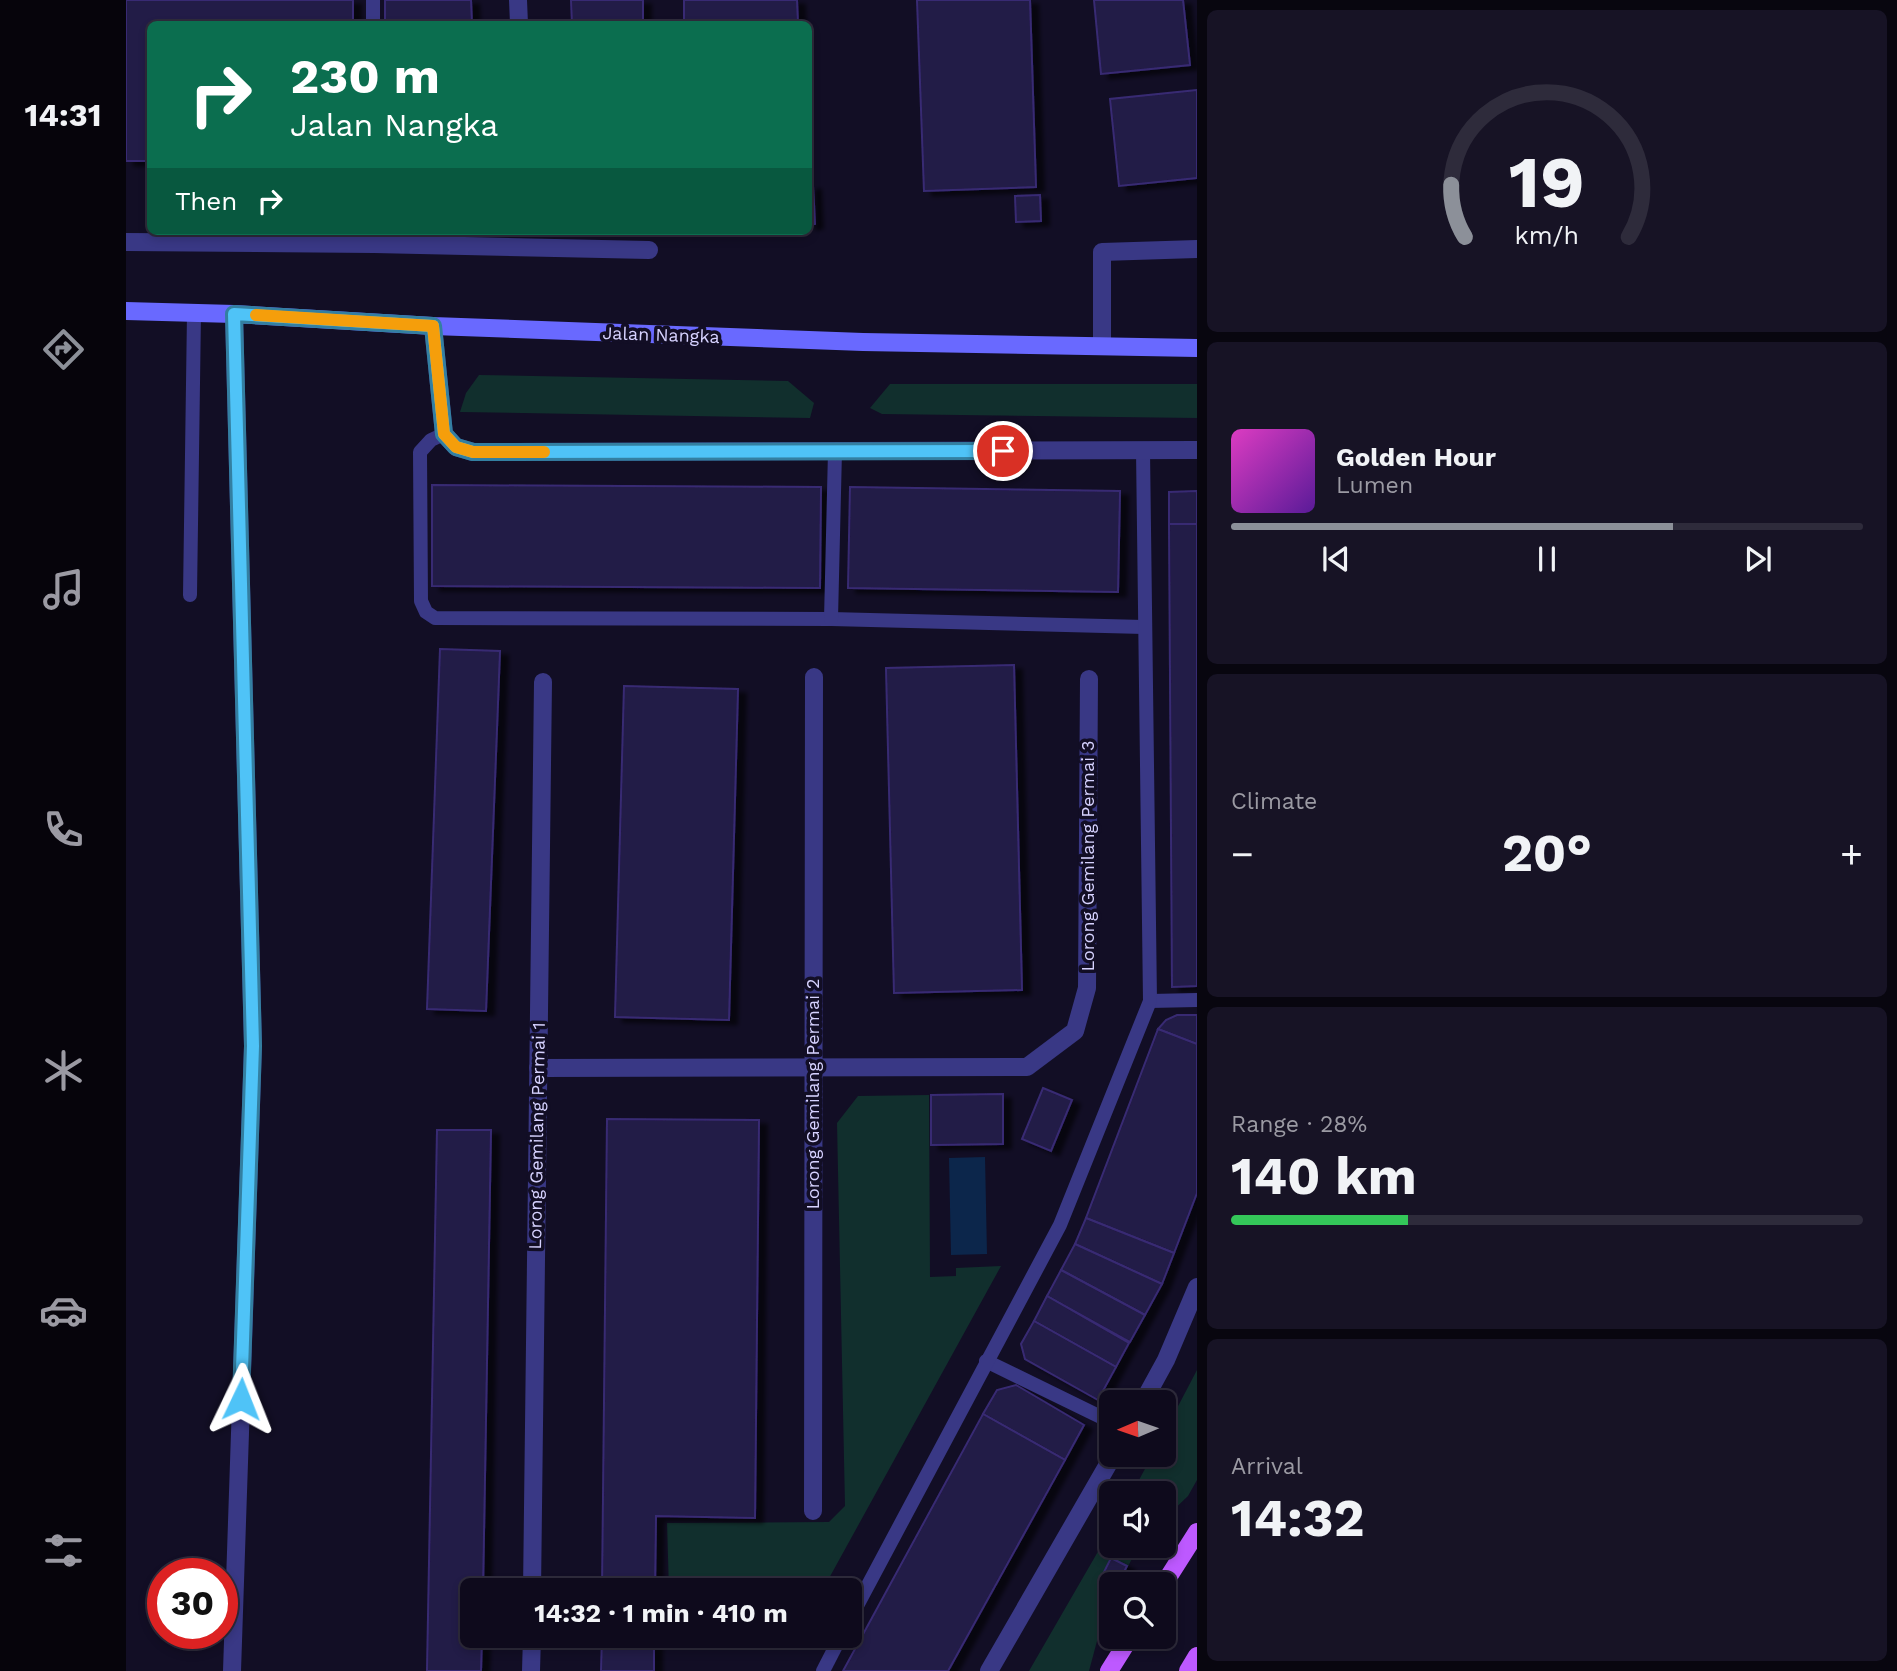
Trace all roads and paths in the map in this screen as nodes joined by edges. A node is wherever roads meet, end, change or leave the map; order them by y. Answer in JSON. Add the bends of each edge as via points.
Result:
{"nodes":[{"id":1,"x":373,"y":0,"type":"edge"},
{"id":2,"x":518,"y":0,"type":"edge"},
{"id":3,"x":373,"y":21,"type":"edge"},
{"id":4,"x":519,"y":21,"type":"edge"},
{"id":5,"x":374,"y":237,"type":"edge"},
{"id":6,"x":525,"y":240,"type":"edge"},
{"id":7,"x":126,"y":242,"type":"edge"},
{"id":8,"x":1197,"y":249,"type":"edge"},
{"id":9,"x":649,"y":250,"type":"dead end"},
{"id":10,"x":126,"y":312,"type":"edge"},
{"id":11,"x":194,"y":313,"type":"junction"},
{"id":12,"x":234,"y":314,"type":"junction"},
{"id":13,"x":433,"y":326,"type":"junction"},
{"id":14,"x":1102,"y":346,"type":"junction"},
{"id":15,"x":1197,"y":348,"type":"edge"},
{"id":16,"x":444,"y":434,"type":"junction"},
{"id":17,"x":1143,"y":450,"type":"junction"},
{"id":18,"x":1197,"y":450,"type":"edge"},
{"id":19,"x":835,"y":451,"type":"junction"},
{"id":20,"x":190,"y":595,"type":"dead end"},
{"id":21,"x":831,"y":619,"type":"junction"},
{"id":22,"x":1144,"y":627,"type":"junction"},
{"id":23,"x":814,"y":677,"type":"dead end"},
{"id":24,"x":1089,"y":679,"type":"dead end"},
{"id":25,"x":543,"y":682,"type":"dead end"},
{"id":26,"x":1197,"y":1000,"type":"edge"},
{"id":27,"x":1150,"y":1001,"type":"junction"},
{"id":28,"x":538,"y":1068,"type":"junction"},
{"id":29,"x":813,"y":1068,"type":"junction"},
{"id":30,"x":1197,"y":1287,"type":"edge"},
{"id":31,"x":986,"y":1361,"type":"junction"},
{"id":32,"x":1150,"y":1390,"type":"edge"},
{"id":33,"x":1099,"y":1416,"type":"edge"},
{"id":34,"x":1107,"y":1467,"type":"edge"},
{"id":35,"x":813,"y":1511,"type":"dead end"},
{"id":36,"x":1197,"y":1532,"type":"edge"},
{"id":37,"x":1172,"y":1572,"type":"edge"},
{"id":38,"x":532,"y":1578,"type":"edge"},
{"id":39,"x":862,"y":1596,"type":"edge"},
{"id":40,"x":532,"y":1648,"type":"edge"},
{"id":41,"x":835,"y":1648,"type":"edge"},
{"id":42,"x":1123,"y":1649,"type":"edge"},
{"id":43,"x":1197,"y":1656,"type":"edge"},
{"id":44,"x":232,"y":1671,"type":"edge"},
{"id":45,"x":531,"y":1671,"type":"edge"},
{"id":46,"x":823,"y":1671,"type":"edge"},
{"id":47,"x":989,"y":1671,"type":"edge"},
{"id":48,"x":1109,"y":1671,"type":"edge"},
{"id":49,"x":1188,"y":1671,"type":"edge"}],
"edges":[{"from":1,"to":3,"type":"lane"},
{"from":2,"to":4,"type":"street"},
{"from":5,"to":6,"type":"street"},
{"from":5,"to":7,"type":"street"},
{"from":6,"to":9,"type":"street"},
{"from":8,"to":14,"type":"street","via":[[1102,252]]},
{"from":10,"to":11,"type":"street","name":"Jalan Nangka"},
{"from":11,"to":12,"type":"street","name":"Jalan Nangka"},
{"from":11,"to":20,"type":"lane"},
{"from":12,"to":13,"type":"street","name":"Jalan Nangka"},
{"from":12,"to":44,"type":"street","via":[[253,1046]]},
{"from":13,"to":14,"type":"street","name":"Jalan Nangka"},
{"from":13,"to":16,"type":"street"},
{"from":14,"to":15,"type":"street","name":"Jalan Nangka"},
{"from":16,"to":19,"type":"street","via":[[456,447],[473,452]]},
{"from":16,"to":21,"type":"lane","via":[[420,452],[421,601],[435,618]]},
{"from":17,"to":18,"type":"street"},
{"from":17,"to":19,"type":"street"},
{"from":17,"to":22,"type":"lane"},
{"from":19,"to":21,"type":"lane"},
{"from":21,"to":22,"type":"lane"},
{"from":22,"to":27,"type":"lane"},
{"from":23,"to":29,"type":"street","name":"Lorong Gemilang Permai 2"},
{"from":24,"to":29,"type":"street","name":"Lorong Gemilang Permai 3","via":[[1087,988],[1075,1031],[1027,1067]]},
{"from":25,"to":28,"type":"street","name":"Lorong Gemilang Permai 1"},
{"from":26,"to":27,"type":"lane"},
{"from":27,"to":31,"type":"lane","via":[[1060,1225]]},
{"from":28,"to":29,"type":"street"},
{"from":28,"to":38,"type":"street","name":"Lorong Gemilang Permai 1"},
{"from":29,"to":35,"type":"street","name":"Lorong Gemilang Permai 2"},
{"from":30,"to":32,"type":"street"},
{"from":31,"to":33,"type":"lane"},
{"from":31,"to":39,"type":"lane"},
{"from":34,"to":47,"type":"street"},
{"from":36,"to":37,"type":"main road"},
{"from":40,"to":45,"type":"street"},
{"from":41,"to":46,"type":"lane"},
{"from":42,"to":48,"type":"main road"},
{"from":43,"to":49,"type":"main road"}]}
